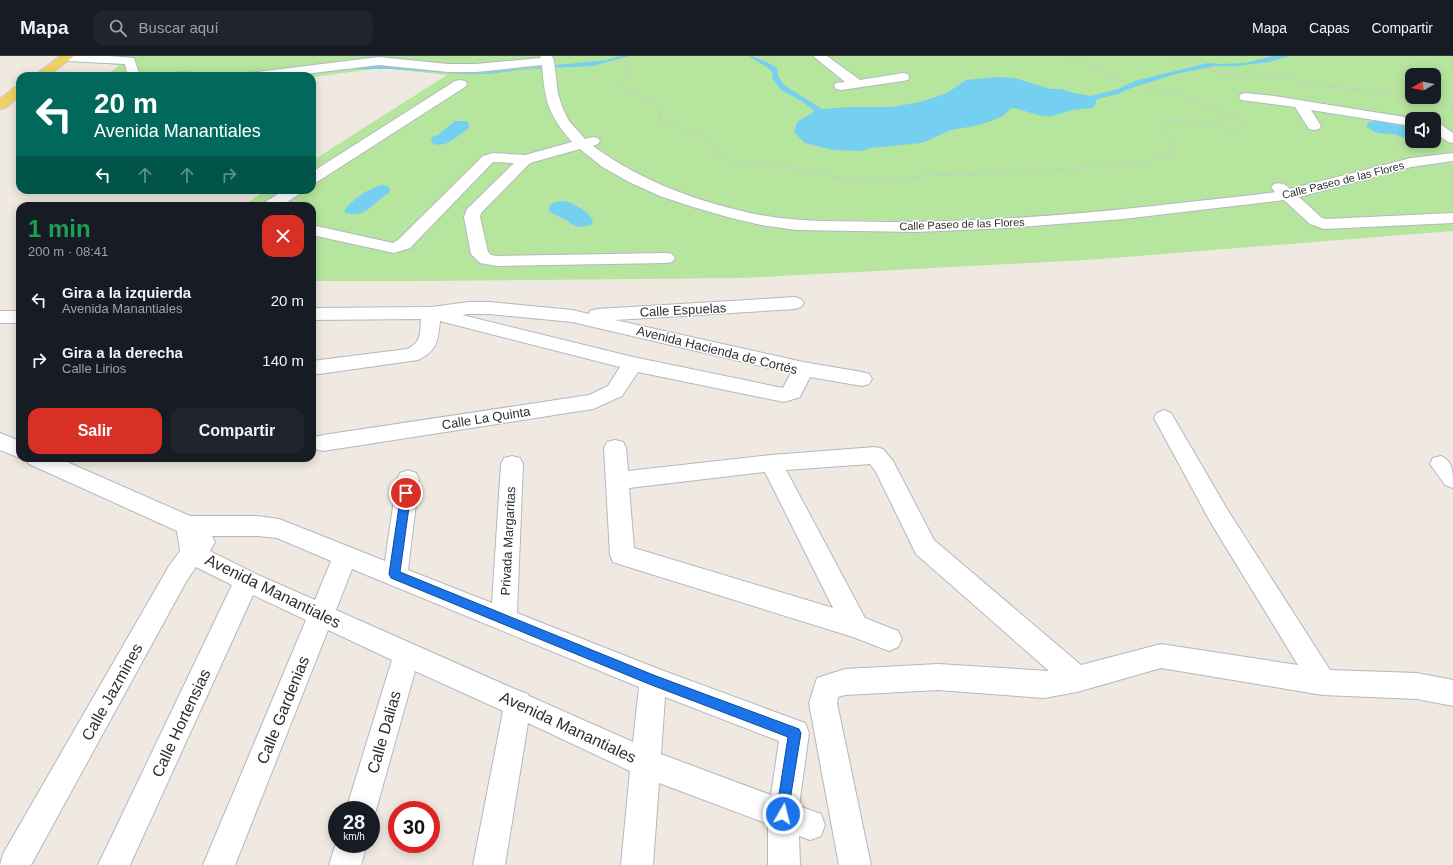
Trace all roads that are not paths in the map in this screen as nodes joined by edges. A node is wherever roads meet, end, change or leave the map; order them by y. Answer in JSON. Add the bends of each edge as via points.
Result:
{"nodes":[{"id":1,"x":68,"y":56,"type":"edge"},
{"id":2,"x":819,"y":56,"type":"edge"},
{"id":3,"x":551,"y":66,"type":"edge"},
{"id":4,"x":46,"y":72,"type":"edge"},
{"id":5,"x":133,"y":72,"type":"edge"},
{"id":6,"x":289,"y":72,"type":"edge"},
{"id":7,"x":903,"y":77,"type":"dead end"},
{"id":8,"x":460,"y":84,"type":"dead end"},
{"id":9,"x":857,"y":84,"type":"junction"},
{"id":10,"x":841,"y":86,"type":"dead end"},
{"id":11,"x":16,"y":92,"type":"edge"},
{"id":12,"x":1246,"y":97,"type":"dead end"},
{"id":13,"x":3,"y":100,"type":"edge"},
{"id":14,"x":1300,"y":104,"type":"junction"},
{"id":15,"x":1405,"y":121,"type":"edge"},
{"id":16,"x":1314,"y":126,"type":"dead end"},
{"id":17,"x":1441,"y":128,"type":"edge"},
{"id":18,"x":1453,"y":130,"type":"edge"},
{"id":19,"x":1441,"y":131,"type":"edge"},
{"id":20,"x":1453,"y":139,"type":"edge"},
{"id":21,"x":585,"y":140,"type":"junction"},
{"id":22,"x":1453,"y":148,"type":"edge"},
{"id":23,"x":1453,"y":157,"type":"edge"},
{"id":24,"x":519,"y":159,"type":"junction"},
{"id":25,"x":316,"y":176,"type":"edge"},
{"id":26,"x":1282,"y":190,"type":"junction"},
{"id":27,"x":288,"y":194,"type":"edge"},
{"id":28,"x":276,"y":202,"type":"edge"},
{"id":29,"x":1453,"y":218,"type":"edge"},
{"id":30,"x":316,"y":231,"type":"edge"},
{"id":31,"x":666,"y":258,"type":"dead end"},
{"id":32,"x":795,"y":303,"type":"dead end"},
{"id":33,"x":430,"y":313,"type":"junction"},
{"id":34,"x":316,"y":314,"type":"edge"},
{"id":35,"x":16,"y":316,"type":"edge"},
{"id":36,"x":572,"y":316,"type":"junction"},
{"id":37,"x":0,"y":317,"type":"edge"},
{"id":38,"x":633,"y":364,"type":"junction"},
{"id":39,"x":316,"y":367,"type":"edge"},
{"id":40,"x":803,"y":369,"type":"junction"},
{"id":41,"x":862,"y":379,"type":"dead end"},
{"id":42,"x":1164,"y":418,"type":"dead end"},
{"id":43,"x":0,"y":441,"type":"edge"},
{"id":44,"x":324,"y":443,"type":"dead end"},
{"id":45,"x":16,"y":448,"type":"edge"},
{"id":46,"x":615,"y":448,"type":"dead end"},
{"id":47,"x":46,"y":462,"type":"edge"},
{"id":48,"x":772,"y":463,"type":"junction"},
{"id":49,"x":512,"y":464,"type":"dead end"},
{"id":50,"x":408,"y":479,"type":"dead end"},
{"id":51,"x":617,"y":481,"type":"junction"},
{"id":52,"x":218,"y":525,"type":"junction"},
{"id":53,"x":188,"y":526,"type":"junction"},
{"id":54,"x":192,"y":553,"type":"junction"},
{"id":55,"x":346,"y":555,"type":"junction"},
{"id":56,"x":394,"y":574,"type":"junction"},
{"id":57,"x":247,"y":580,"type":"junction"},
{"id":58,"x":321,"y":615,"type":"junction"},
{"id":59,"x":504,"y":619,"type":"junction"},
{"id":60,"x":856,"y":626,"type":"junction"},
{"id":61,"x":888,"y":639,"type":"dead end"},
{"id":62,"x":407,"y":653,"type":"junction"},
{"id":63,"x":1077,"y":679,"type":"junction"},
{"id":64,"x":653,"y":680,"type":"junction"},
{"id":65,"x":1323,"y":682,"type":"junction"},
{"id":66,"x":1453,"y":693,"type":"edge"},
{"id":67,"x":518,"y":704,"type":"junction"},
{"id":68,"x":646,"y":763,"type":"junction"},
{"id":69,"x":364,"y":801,"type":"edge"},
{"id":70,"x":796,"y":820,"type":"junction"},
{"id":71,"x":348,"y":853,"type":"edge"},
{"id":72,"x":14,"y":865,"type":"edge"},
{"id":73,"x":114,"y":865,"type":"edge"},
{"id":74,"x":219,"y":865,"type":"edge"},
{"id":75,"x":345,"y":865,"type":"edge"},
{"id":76,"x":489,"y":865,"type":"edge"},
{"id":77,"x":637,"y":865,"type":"edge"},
{"id":78,"x":784,"y":865,"type":"edge"},
{"id":79,"x":855,"y":865,"type":"edge"}],
"edges":[{"from":1,"to":4,"type":"main road"},
{"from":1,"to":5,"type":"street","via":[[130,61]]},
{"from":2,"to":9,"type":"street"},
{"from":3,"to":6,"type":"street","via":[[448,68],[379,61]]},
{"from":3,"to":21,"type":"street","name":"Calle Paseo de las Flores","via":[[552,100],[562,121]]},
{"from":7,"to":9,"type":"street"},
{"from":8,"to":25,"type":"street"},
{"from":9,"to":10,"type":"street"},
{"from":11,"to":13,"type":"main road"},
{"from":12,"to":14,"type":"street"},
{"from":14,"to":15,"type":"street"},
{"from":14,"to":16,"type":"street"},
{"from":17,"to":18,"type":"street"},
{"from":19,"to":20,"type":"street"},
{"from":21,"to":24,"type":"street"},
{"from":21,"to":26,"type":"street","name":"Calle Paseo de las Flores","via":[[597,157],[632,177],[675,195],[747,217],[791,224],[939,226],[1016,218],[1107,216]]},
{"from":22,"to":26,"type":"street","name":"Calle Paseo de las Flores","via":[[1378,157]]},
{"from":23,"to":26,"type":"street","name":"Calle Paseo de las Flores","via":[[1385,168],[1340,183]]},
{"from":24,"to":30,"type":"street","via":[[488,159],[404,244],[394,248]]},
{"from":24,"to":31,"type":"street","via":[[472,217],[480,254],[486,259],[497,261]]},
{"from":26,"to":29,"type":"street","via":[[1316,221],[1324,224]]},
{"from":27,"to":28,"type":"street"},
{"from":32,"to":36,"type":"street","name":"Calle Espuelas"},
{"from":33,"to":34,"type":"street","name":"Avenida Hacienda de Cortés"},
{"from":33,"to":36,"type":"street","name":"Avenida Hacienda de Cortés","via":[[489,308]]},
{"from":33,"to":38,"type":"street","name":"Avenida Hacienda de Cortés"},
{"from":33,"to":39,"type":"street","via":[[429,338],[422,350],[411,355]]},
{"from":35,"to":37,"type":"street"},
{"from":36,"to":40,"type":"street","name":"Avenida Hacienda de Cortés"},
{"from":38,"to":40,"type":"street","name":"Avenida Hacienda de Cortés","via":[[784,395],[793,392]]},
{"from":38,"to":44,"type":"street","name":"Calle La Quinta","via":[[615,391],[593,402]]},
{"from":40,"to":41,"type":"street"},
{"from":42,"to":65,"type":"street","via":[[1219,516]]},
{"from":43,"to":45,"type":"street"},
{"from":46,"to":51,"type":"street"},
{"from":47,"to":53,"type":"street"},
{"from":48,"to":51,"type":"street"},
{"from":48,"to":60,"type":"street"},
{"from":48,"to":63,"type":"street","via":[[875,455],[885,467],[925,547]]},
{"from":49,"to":59,"type":"street","name":"Privada Margaritas"},
{"from":50,"to":56,"type":"street"},
{"from":51,"to":60,"type":"street","via":[[622,555]]},
{"from":52,"to":53,"type":"street"},
{"from":52,"to":54,"type":"street","name":"Calle Jazmines"},
{"from":52,"to":55,"type":"street","via":[[280,529]]},
{"from":53,"to":54,"type":"street","name":"Avenida Manantiales"},
{"from":54,"to":57,"type":"street","name":"Avenida Manantiales"},
{"from":54,"to":72,"type":"street","name":"Calle Jazmines","via":[[178,573]]},
{"from":55,"to":56,"type":"street"},
{"from":55,"to":58,"type":"street","name":"Calle Gardenias"},
{"from":56,"to":59,"type":"street"},
{"from":57,"to":58,"type":"street","name":"Avenida Manantiales"},
{"from":57,"to":73,"type":"street","name":"Calle Hortensias"},
{"from":58,"to":62,"type":"street","name":"Avenida Manantiales"},
{"from":58,"to":74,"type":"street","name":"Calle Gardenias"},
{"from":59,"to":64,"type":"street"},
{"from":60,"to":61,"type":"street"},
{"from":62,"to":67,"type":"street","name":"Avenida Manantiales"},
{"from":62,"to":69,"type":"street","name":"Calle Dalias"},
{"from":63,"to":65,"type":"street","via":[[1161,656]]},
{"from":63,"to":79,"type":"street","via":[[1044,686],[938,677],[845,682],[827,687],[823,703]]},
{"from":64,"to":68,"type":"street"},
{"from":64,"to":70,"type":"street","via":[[795,733]]},
{"from":65,"to":66,"type":"street","via":[[1417,686]]},
{"from":67,"to":68,"type":"street","name":"Avenida Manantiales"},
{"from":67,"to":76,"type":"street"},
{"from":68,"to":70,"type":"street","name":"Avenida Manantiales"},
{"from":68,"to":77,"type":"street"},
{"from":70,"to":78,"type":"street"},
{"from":71,"to":75,"type":"street"}]}
